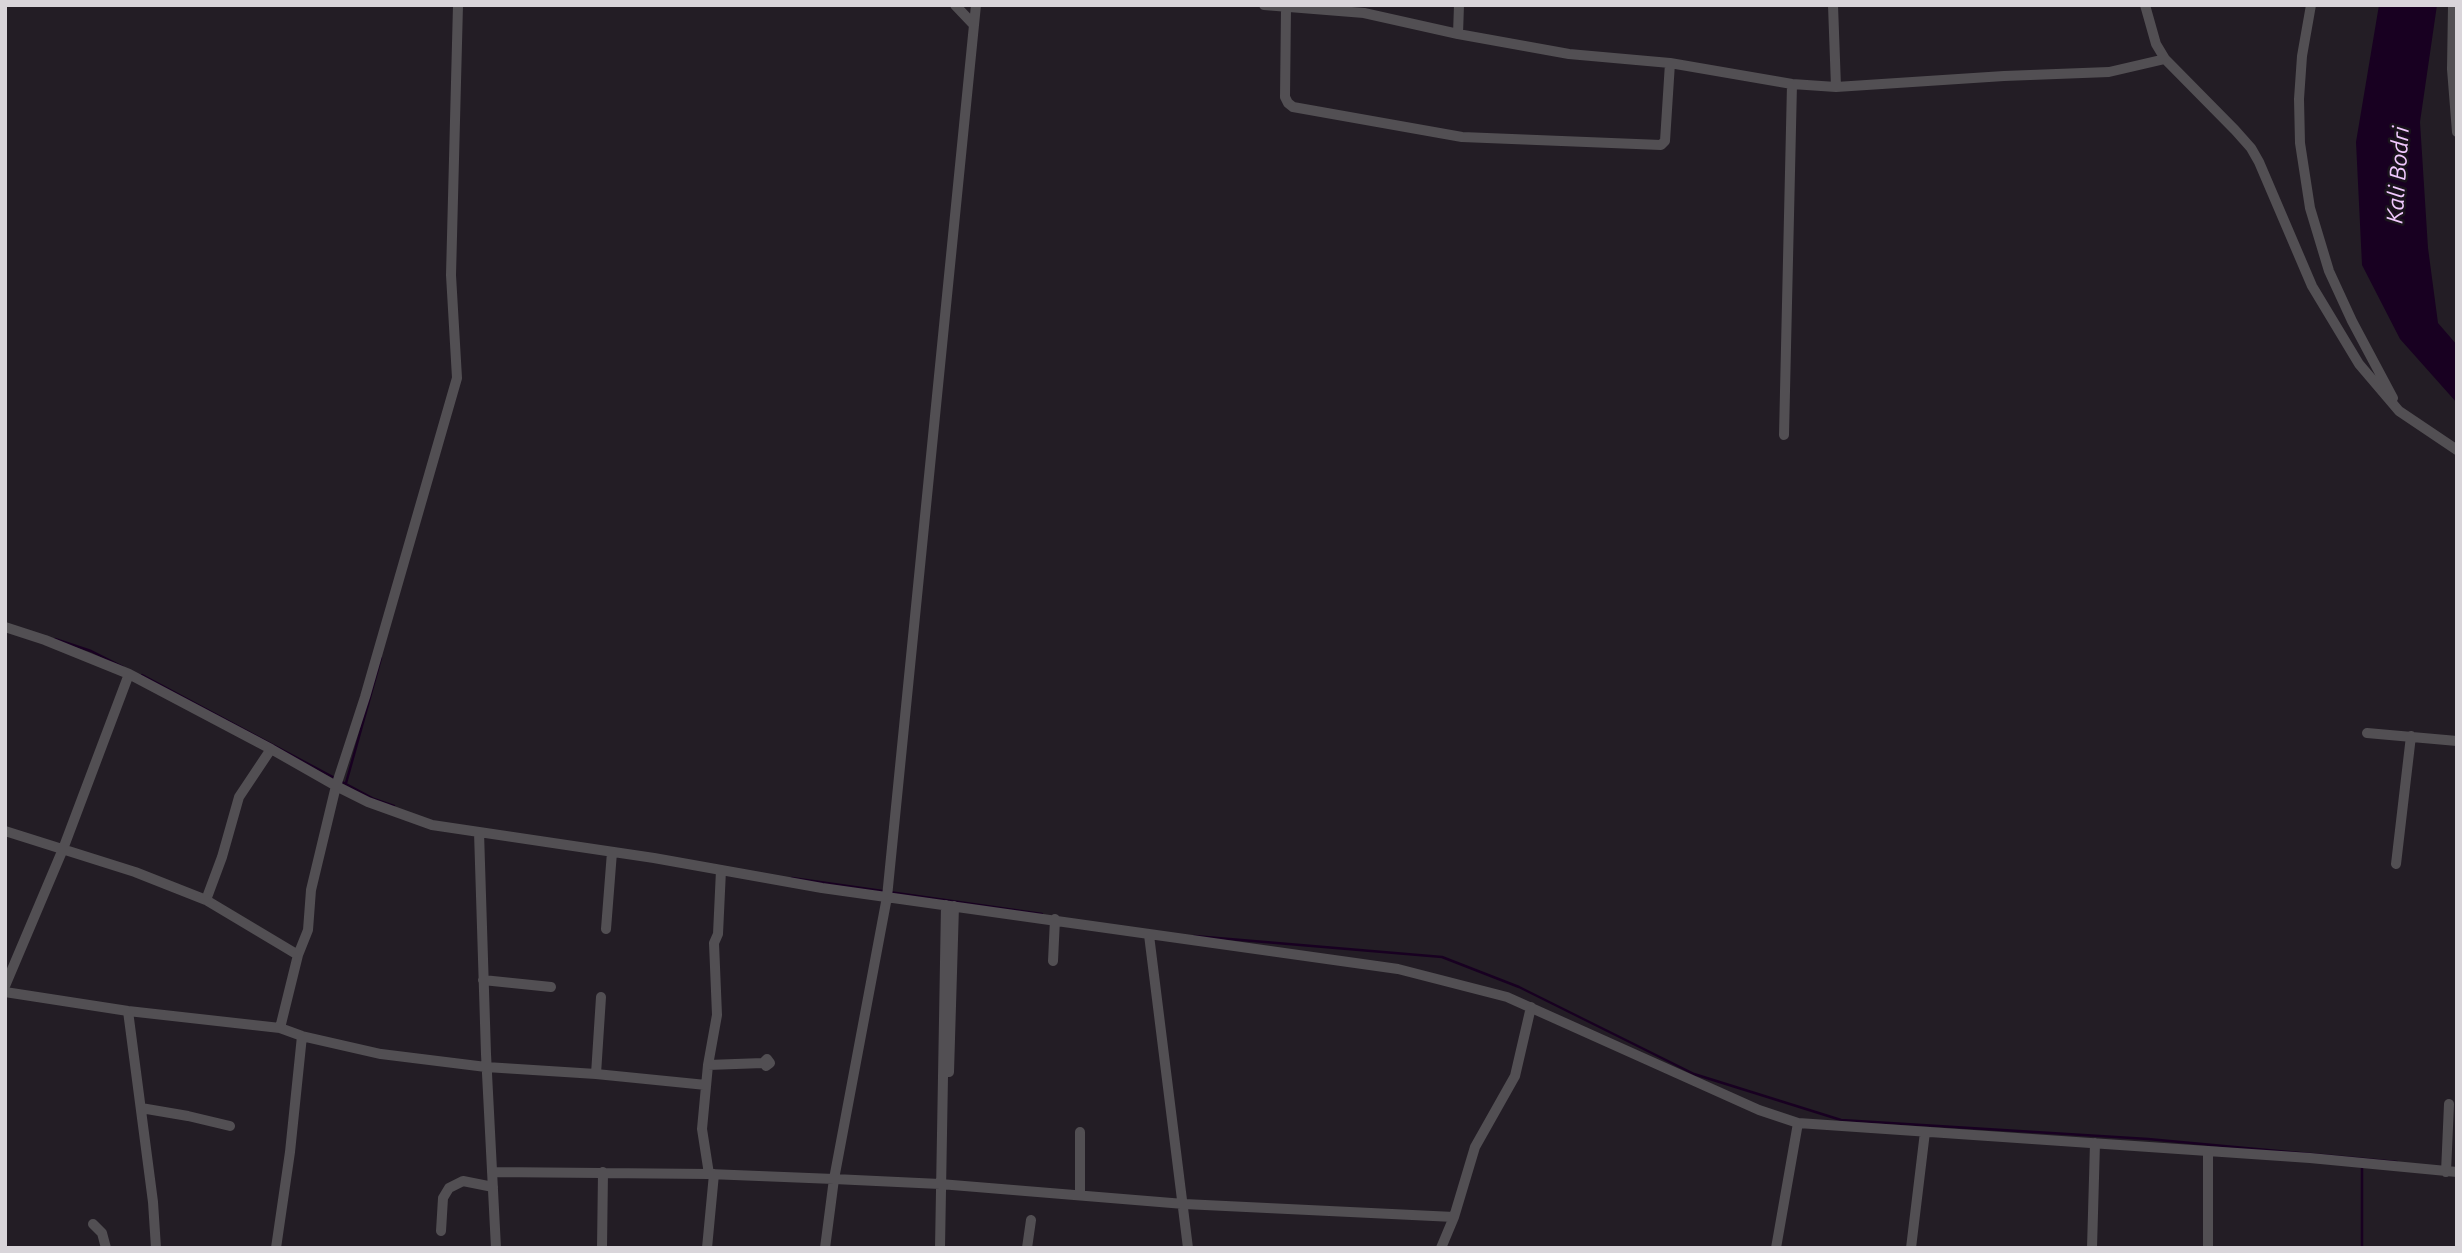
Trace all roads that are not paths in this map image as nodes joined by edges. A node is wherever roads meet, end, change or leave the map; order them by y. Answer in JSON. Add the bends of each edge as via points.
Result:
{"nodes":[{"id":1,"x":458,"y":5,"type":"edge"},
{"id":2,"x":955,"y":5,"type":"edge"},
{"id":3,"x":976,"y":5,"type":"edge"},
{"id":4,"x":1264,"y":5,"type":"edge"},
{"id":5,"x":1459,"y":5,"type":"edge"},
{"id":6,"x":1833,"y":5,"type":"edge"},
{"id":7,"x":2145,"y":5,"type":"edge"},
{"id":8,"x":2311,"y":5,"type":"edge"},
{"id":9,"x":2453,"y":5,"type":"edge"},
{"id":10,"x":1286,"y":8,"type":"junction"},
{"id":11,"x":1364,"y":9,"type":"edge"},
{"id":12,"x":974,"y":25,"type":"junction"},
{"id":13,"x":1458,"y":34,"type":"junction"},
{"id":14,"x":2165,"y":59,"type":"junction"},
{"id":15,"x":1670,"y":64,"type":"junction"},
{"id":16,"x":1792,"y":84,"type":"junction"},
{"id":17,"x":1836,"y":87,"type":"junction"},
{"id":18,"x":2457,"y":132,"type":"edge"},
{"id":19,"x":2399,"y":411,"type":"junction"},
{"id":20,"x":1784,"y":435,"type":"dead end"},
{"id":21,"x":2457,"y":450,"type":"edge"},
{"id":22,"x":5,"y":627,"type":"edge"},
{"id":23,"x":129,"y":674,"type":"junction"},
{"id":24,"x":2367,"y":733,"type":"dead end"},
{"id":25,"x":2411,"y":736,"type":"junction"},
{"id":26,"x":2457,"y":741,"type":"edge"},
{"id":27,"x":271,"y":749,"type":"junction"},
{"id":28,"x":338,"y":782,"type":"junction"},
{"id":29,"x":5,"y":831,"type":"edge"},
{"id":30,"x":479,"y":832,"type":"junction"},
{"id":31,"x":63,"y":849,"type":"junction"},
{"id":32,"x":612,"y":852,"type":"junction"},
{"id":33,"x":2396,"y":864,"type":"dead end"},
{"id":34,"x":721,"y":870,"type":"junction"},
{"id":35,"x":887,"y":886,"type":"junction"},
{"id":36,"x":206,"y":900,"type":"junction"},
{"id":37,"x":950,"y":906,"type":"junction"},
{"id":38,"x":1055,"y":919,"type":"junction"},
{"id":39,"x":606,"y":929,"type":"dead end"},
{"id":40,"x":1149,"y":934,"type":"junction"},
{"id":41,"x":298,"y":955,"type":"junction"},
{"id":42,"x":1053,"y":961,"type":"dead end"},
{"id":43,"x":483,"y":980,"type":"junction"},
{"id":44,"x":5,"y":986,"type":"edge"},
{"id":45,"x":551,"y":987,"type":"dead end"},
{"id":46,"x":5,"y":992,"type":"edge"},
{"id":47,"x":601,"y":997,"type":"dead end"},
{"id":48,"x":1531,"y":1007,"type":"junction"},
{"id":49,"x":128,"y":1012,"type":"junction"},
{"id":50,"x":280,"y":1027,"type":"junction"},
{"id":51,"x":302,"y":1036,"type":"junction"},
{"id":52,"x":708,"y":1065,"type":"junction"},
{"id":53,"x":766,"y":1066,"type":"dead end"},
{"id":54,"x":486,"y":1067,"type":"junction"},
{"id":55,"x":596,"y":1074,"type":"junction"},
{"id":56,"x":706,"y":1085,"type":"junction"},
{"id":57,"x":2449,"y":1104,"type":"dead end"},
{"id":58,"x":141,"y":1108,"type":"junction"},
{"id":59,"x":1798,"y":1123,"type":"junction"},
{"id":60,"x":230,"y":1126,"type":"dead end"},
{"id":61,"x":1080,"y":1132,"type":"dead end"},
{"id":62,"x":1924,"y":1132,"type":"junction"},
{"id":63,"x":2095,"y":1143,"type":"junction"},
{"id":64,"x":2208,"y":1151,"type":"junction"},
{"id":65,"x":2449,"y":1170,"type":"edge"},
{"id":66,"x":492,"y":1172,"type":"junction"},
{"id":67,"x":603,"y":1172,"type":"junction"},
{"id":68,"x":712,"y":1174,"type":"junction"},
{"id":69,"x":834,"y":1179,"type":"junction"},
{"id":70,"x":943,"y":1184,"type":"junction"},
{"id":71,"x":493,"y":1187,"type":"junction"},
{"id":72,"x":1080,"y":1194,"type":"junction"},
{"id":73,"x":1184,"y":1204,"type":"junction"},
{"id":74,"x":1454,"y":1217,"type":"junction"},
{"id":75,"x":1031,"y":1220,"type":"dead end"},
{"id":76,"x":93,"y":1224,"type":"dead end"},
{"id":77,"x":441,"y":1231,"type":"dead end"},
{"id":78,"x":106,"y":1248,"type":"edge"},
{"id":79,"x":156,"y":1248,"type":"edge"},
{"id":80,"x":276,"y":1248,"type":"edge"},
{"id":81,"x":496,"y":1248,"type":"edge"},
{"id":82,"x":602,"y":1248,"type":"edge"},
{"id":83,"x":707,"y":1248,"type":"edge"},
{"id":84,"x":825,"y":1248,"type":"edge"},
{"id":85,"x":940,"y":1248,"type":"edge"},
{"id":86,"x":946,"y":1248,"type":"edge"},
{"id":87,"x":1027,"y":1248,"type":"edge"},
{"id":88,"x":1188,"y":1248,"type":"edge"},
{"id":89,"x":1441,"y":1248,"type":"edge"},
{"id":90,"x":1776,"y":1248,"type":"edge"},
{"id":91,"x":1911,"y":1248,"type":"edge"},
{"id":92,"x":2092,"y":1248,"type":"edge"},
{"id":93,"x":2208,"y":1248,"type":"edge"}],
"edges":[{"from":1,"to":28,"type":"street","via":[[451,275],[457,378]]},
{"from":2,"to":12,"type":"street"},
{"from":3,"to":12,"type":"street"},
{"from":4,"to":10,"type":"street"},
{"from":5,"to":13,"type":"street"},
{"from":6,"to":17,"type":"street"},
{"from":7,"to":14,"type":"street"},
{"from":8,"to":19,"type":"street","via":[[2299,99],[2301,154],[2310,208],[2329,271]]},
{"from":9,"to":18,"type":"street"},
{"from":10,"to":11,"type":"street"},
{"from":10,"to":15,"type":"street","via":[[1285,97],[1293,107],[1462,136],[1661,145],[1665,141]]},
{"from":11,"to":13,"type":"street"},
{"from":12,"to":35,"type":"street"},
{"from":13,"to":15,"type":"street","via":[[1569,54]]},
{"from":14,"to":17,"type":"street","via":[[2109,72]]},
{"from":14,"to":19,"type":"street","via":[[2251,149],[2327,313],[2359,364]]},
{"from":15,"to":16,"type":"street"},
{"from":16,"to":17,"type":"street"},
{"from":16,"to":20,"type":"street"},
{"from":19,"to":21,"type":"street"},
{"from":22,"to":23,"type":"street"},
{"from":23,"to":27,"type":"street"},
{"from":23,"to":31,"type":"street"},
{"from":24,"to":25,"type":"street"},
{"from":25,"to":26,"type":"street"},
{"from":25,"to":33,"type":"street"},
{"from":27,"to":28,"type":"street"},
{"from":27,"to":36,"type":"street","via":[[239,797]]},
{"from":28,"to":30,"type":"street","via":[[368,802],[432,825]]},
{"from":28,"to":41,"type":"street","via":[[311,890],[308,930]]},
{"from":29,"to":31,"type":"street"},
{"from":30,"to":32,"type":"street"},
{"from":30,"to":43,"type":"street"},
{"from":31,"to":36,"type":"street"},
{"from":31,"to":44,"type":"street"},
{"from":32,"to":34,"type":"street"},
{"from":32,"to":39,"type":"street"},
{"from":34,"to":35,"type":"street"},
{"from":34,"to":52,"type":"street","via":[[714,943],[717,1015]]},
{"from":35,"to":37,"type":"street"},
{"from":35,"to":69,"type":"street"},
{"from":36,"to":41,"type":"street"},
{"from":37,"to":38,"type":"street"},
{"from":37,"to":70,"type":"street"},
{"from":38,"to":40,"type":"street"},
{"from":38,"to":42,"type":"street"},
{"from":40,"to":48,"type":"street","via":[[1398,969],[1467,985]]},
{"from":40,"to":73,"type":"street"},
{"from":41,"to":50,"type":"street"},
{"from":43,"to":45,"type":"street"},
{"from":43,"to":54,"type":"street"},
{"from":46,"to":49,"type":"street"},
{"from":47,"to":55,"type":"street"},
{"from":48,"to":59,"type":"street","via":[[1759,1110]]},
{"from":48,"to":74,"type":"street","via":[[1515,1076],[1475,1147]]},
{"from":49,"to":50,"type":"street"},
{"from":49,"to":58,"type":"street"},
{"from":50,"to":51,"type":"street"},
{"from":51,"to":54,"type":"street","via":[[381,1054]]},
{"from":51,"to":80,"type":"street"},
{"from":52,"to":53,"type":"street","via":[[763,1063],[767,1059],[770,1063]]},
{"from":52,"to":56,"type":"street"},
{"from":54,"to":55,"type":"street"},
{"from":54,"to":66,"type":"street"},
{"from":55,"to":56,"type":"street"},
{"from":56,"to":68,"type":"street","via":[[702,1129]]},
{"from":57,"to":65,"type":"street"},
{"from":58,"to":60,"type":"street"},
{"from":58,"to":79,"type":"street"},
{"from":59,"to":62,"type":"street"},
{"from":59,"to":90,"type":"street"},
{"from":61,"to":72,"type":"street"},
{"from":62,"to":63,"type":"street"},
{"from":62,"to":91,"type":"street"},
{"from":63,"to":64,"type":"street"},
{"from":63,"to":92,"type":"street"},
{"from":64,"to":65,"type":"street"},
{"from":64,"to":93,"type":"street"},
{"from":66,"to":67,"type":"street"},
{"from":66,"to":71,"type":"street"},
{"from":67,"to":68,"type":"street"},
{"from":67,"to":82,"type":"street"},
{"from":68,"to":69,"type":"street"},
{"from":68,"to":83,"type":"street"},
{"from":69,"to":70,"type":"street"},
{"from":69,"to":84,"type":"street"},
{"from":70,"to":72,"type":"street"},
{"from":70,"to":85,"type":"street"},
{"from":70,"to":86,"type":"street"},
{"from":71,"to":77,"type":"street","via":[[463,1181],[453,1185],[443,1198]]},
{"from":71,"to":81,"type":"street"},
{"from":72,"to":73,"type":"street"},
{"from":73,"to":74,"type":"street"},
{"from":73,"to":88,"type":"street"},
{"from":74,"to":89,"type":"street"},
{"from":75,"to":87,"type":"street"},
{"from":76,"to":78,"type":"street","via":[[102,1233]]}]}
